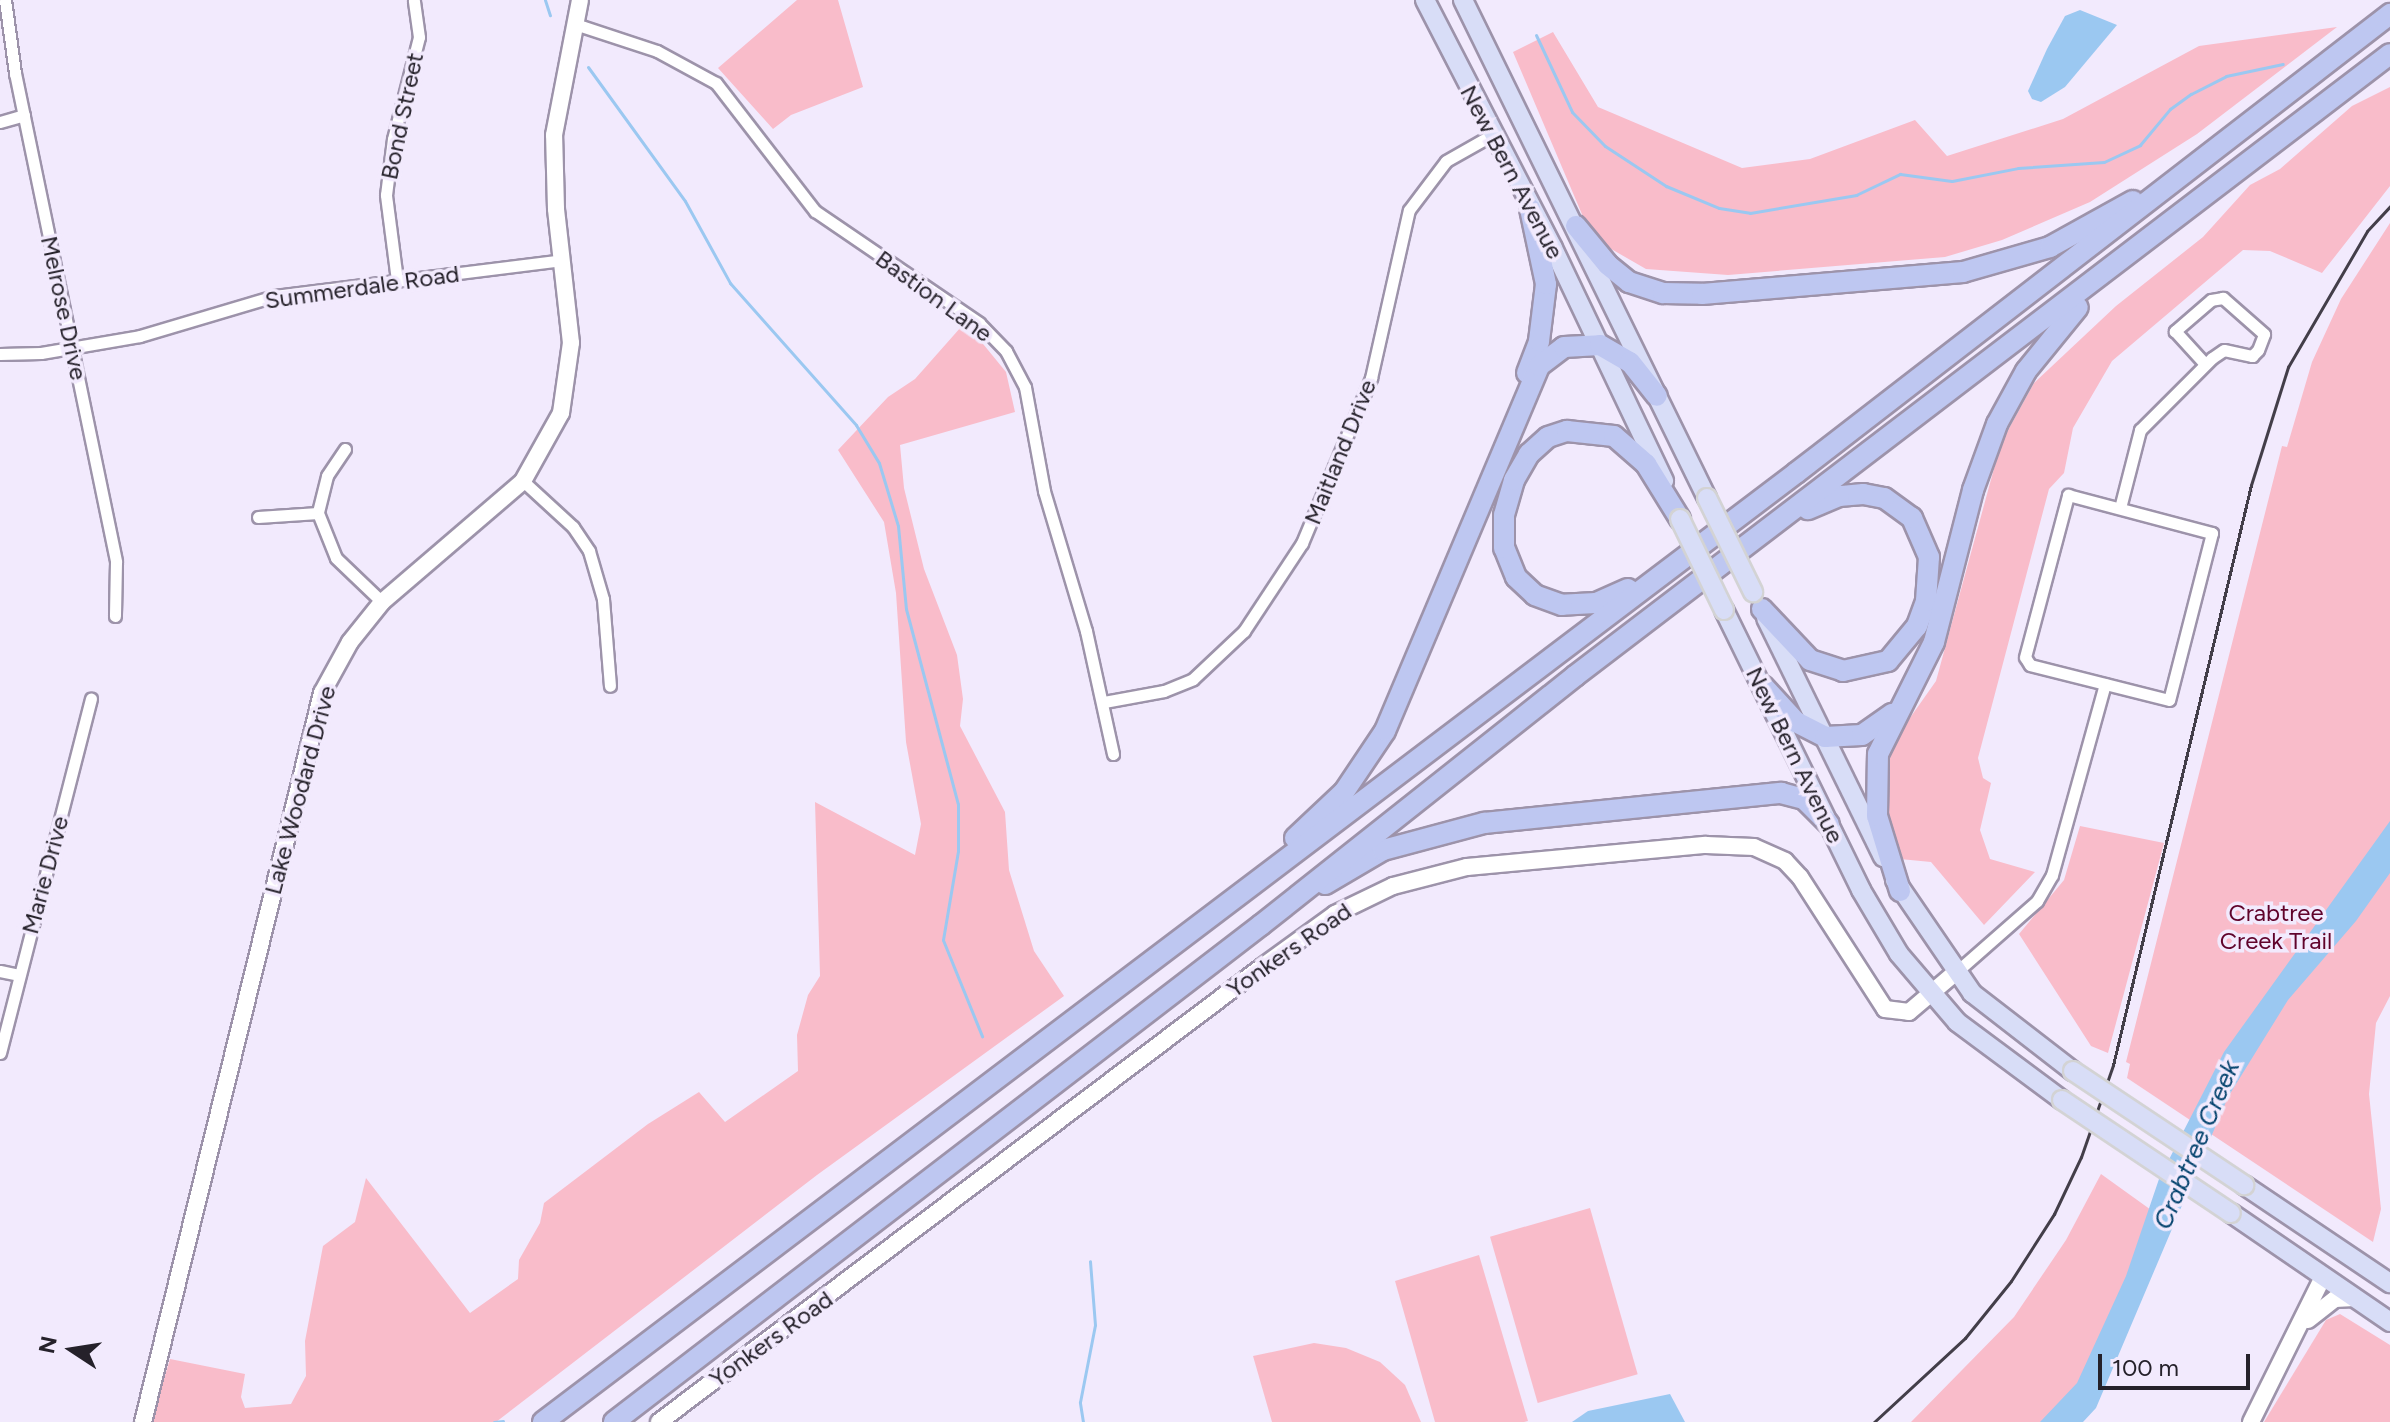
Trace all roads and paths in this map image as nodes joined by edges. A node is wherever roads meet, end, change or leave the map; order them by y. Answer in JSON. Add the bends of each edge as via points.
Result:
{"nodes":[{"id":1,"x":5,"y":0,"type":"edge"},
{"id":2,"x":414,"y":0,"type":"edge"},
{"id":3,"x":580,"y":0,"type":"edge"},
{"id":4,"x":1425,"y":0,"type":"edge"},
{"id":5,"x":1463,"y":0,"type":"edge"},
{"id":6,"x":2390,"y":14,"type":"edge"},
{"id":7,"x":575,"y":24,"type":"junction"},
{"id":8,"x":2390,"y":54,"type":"edge"},
{"id":9,"x":24,"y":115,"type":"junction"},
{"id":10,"x":0,"y":122,"type":"edge"},
{"id":11,"x":1492,"y":135,"type":"junction"},
{"id":12,"x":2192,"y":166,"type":"junction"},
{"id":13,"x":1530,"y":209,"type":"junction"},
{"id":14,"x":2166,"y":225,"type":"junction"},
{"id":15,"x":1576,"y":226,"type":"junction"},
{"id":16,"x":561,"y":260,"type":"junction"},
{"id":17,"x":397,"y":280,"type":"junction"},
{"id":18,"x":1600,"y":345,"type":"junction"},
{"id":19,"x":73,"y":349,"type":"junction"},
{"id":20,"x":0,"y":354,"type":"edge"},
{"id":21,"x":2205,"y":364,"type":"junction"},
{"id":22,"x":1657,"y":396,"type":"junction"},
{"id":23,"x":1505,"y":437,"type":"junction"},
{"id":24,"x":345,"y":449,"type":"dead end"},
{"id":25,"x":523,"y":481,"type":"junction"},
{"id":26,"x":2120,"y":508,"type":"junction"},
{"id":27,"x":318,"y":513,"type":"junction"},
{"id":28,"x":258,"y":517,"type":"dead end"},
{"id":29,"x":1680,"y":519,"type":"junction"},
{"id":30,"x":1775,"y":524,"type":"junction"},
{"id":31,"x":1671,"y":568,"type":"junction"},
{"id":32,"x":1758,"y":600,"type":"junction"},
{"id":33,"x":382,"y":602,"type":"junction"},
{"id":34,"x":115,"y":616,"type":"dead end"},
{"id":35,"x":2105,"y":684,"type":"junction"},
{"id":36,"x":610,"y":686,"type":"dead end"},
{"id":37,"x":1763,"y":686,"type":"junction"},
{"id":38,"x":91,"y":698,"type":"dead end"},
{"id":39,"x":1104,"y":702,"type":"junction"},
{"id":40,"x":1905,"y":702,"type":"junction"},
{"id":41,"x":1825,"y":737,"type":"junction"},
{"id":42,"x":1113,"y":754,"type":"dead end"},
{"id":43,"x":1829,"y":824,"type":"junction"},
{"id":44,"x":1251,"y":887,"type":"junction"},
{"id":45,"x":1900,"y":891,"type":"junction"},
{"id":46,"x":1261,"y":925,"type":"junction"},
{"id":47,"x":0,"y":971,"type":"edge"},
{"id":48,"x":1955,"y":973,"type":"junction"},
{"id":49,"x":19,"y":975,"type":"junction"},
{"id":50,"x":1931,"y":997,"type":"junction"},
{"id":51,"x":0,"y":1053,"type":"edge"},
{"id":52,"x":2361,"y":1264,"type":"junction"},
{"id":53,"x":2323,"y":1277,"type":"junction"},
{"id":54,"x":2390,"y":1283,"type":"edge"},
{"id":55,"x":2354,"y":1298,"type":"junction"},
{"id":56,"x":2390,"y":1322,"type":"edge"},
{"id":57,"x":2301,"y":1326,"type":"junction"},
{"id":58,"x":143,"y":1422,"type":"edge"},
{"id":59,"x":543,"y":1422,"type":"edge"},
{"id":60,"x":614,"y":1422,"type":"edge"},
{"id":61,"x":659,"y":1422,"type":"edge"},
{"id":62,"x":2251,"y":1422,"type":"edge"}],
"edges":[{"from":1,"to":9,"type":"street","name":"Melrose Drive"},
{"from":2,"to":17,"type":"street","name":"Bond Street","via":[[418,44],[393,139],[386,195]]},
{"from":3,"to":7,"type":"street","name":"Lake Woodard Drive"},
{"from":4,"to":11,"type":"main road","name":"New Bern Avenue"},
{"from":5,"to":15,"type":"main road","name":"New Bern Avenue"},
{"from":6,"to":12,"type":"highway"},
{"from":7,"to":16,"type":"street","name":"Lake Woodard Drive","via":[[554,135]]},
{"from":7,"to":39,"type":"street","name":"Bastion Lane","via":[[657,51],[716,83],[815,211],[979,323],[1006,351],[1025,387],[1050,515]]},
{"from":8,"to":14,"type":"highway"},
{"from":9,"to":10,"type":"street"},
{"from":9,"to":19,"type":"street","name":"Melrose Drive"},
{"from":11,"to":13,"type":"main road","name":"New Bern Avenue"},
{"from":11,"to":39,"type":"street","name":"Maitland Drive","via":[[1446,161],[1409,210],[1371,378],[1302,543],[1244,631],[1193,679],[1164,691]]},
{"from":12,"to":15,"type":"highway","via":[[2050,247],[1963,272],[1914,278],[1663,293],[1619,276]]},
{"from":12,"to":31,"type":"highway"},
{"from":13,"to":18,"type":"main road","name":"New Bern Avenue"},
{"from":13,"to":23,"type":"highway","via":[[1543,264],[1545,307],[1539,341]]},
{"from":14,"to":30,"type":"highway"},
{"from":14,"to":40,"type":"highway","via":[[2068,315],[2008,402],[1973,490],[1934,642]]},
{"from":15,"to":22,"type":"main road","name":"New Bern Avenue"},
{"from":16,"to":17,"type":"street","name":"Summerdale Road"},
{"from":16,"to":25,"type":"street","name":"Lake Woodard Drive","via":[[571,343],[567,390],[552,436]]},
{"from":17,"to":19,"type":"street","name":"Summerdale Road","via":[[274,296],[140,336]]},
{"from":18,"to":22,"type":"highway","via":[[1630,362]]},
{"from":18,"to":23,"type":"highway","via":[[1573,344],[1547,357]]},
{"from":18,"to":29,"type":"main road","name":"New Bern Avenue"},
{"from":19,"to":20,"type":"street","name":"Summerdale Road"},
{"from":19,"to":34,"type":"street","name":"Melrose Drive","via":[[116,562]]},
{"from":21,"to":21,"type":"street","via":[[2224,350],[2252,356],[2264,334],[2223,298],[2211,300],[2175,331]]},
{"from":21,"to":26,"type":"street","via":[[2140,430]]},
{"from":22,"to":32,"type":"main road","name":"New Bern Avenue","bridge":true},
{"from":23,"to":44,"type":"highway","via":[[1385,731],[1344,792]]},
{"from":24,"to":27,"type":"street","via":[[327,476]]},
{"from":25,"to":33,"type":"street","name":"Lake Woodard Drive"},
{"from":25,"to":36,"type":"street","via":[[573,527],[589,551],[603,599]]},
{"from":26,"to":35,"type":"street","via":[[2068,495],[2025,657],[2030,665]]},
{"from":26,"to":35,"type":"street","via":[[2212,533],[2169,700]]},
{"from":27,"to":28,"type":"street"},
{"from":27,"to":33,"type":"street","via":[[336,558]]},
{"from":29,"to":31,"type":"highway","via":[[1632,448],[1589,430],[1548,437],[1529,454],[1504,515],[1504,548],[1512,570],[1525,588],[1555,604],[1596,603]]},
{"from":29,"to":37,"type":"main road","name":"New Bern Avenue","bridge":true},
{"from":30,"to":32,"type":"highway","via":[[1839,496],[1884,498],[1912,518],[1923,536],[1929,557],[1926,601],[1906,646],[1888,661],[1855,671],[1810,660]]},
{"from":30,"to":46,"type":"highway","via":[[1340,858]]},
{"from":31,"to":44,"type":"highway"},
{"from":32,"to":41,"type":"main road","name":"New Bern Avenue"},
{"from":33,"to":58,"type":"street","name":"Lake Woodard Drive","via":[[340,657],[317,709]]},
{"from":35,"to":48,"type":"street","via":[[2052,875],[2037,901]]},
{"from":37,"to":41,"type":"highway","via":[[1796,722]]},
{"from":37,"to":43,"type":"main road","name":"New Bern Avenue"},
{"from":38,"to":49,"type":"street","name":"Marie Drive"},
{"from":39,"to":42,"type":"street","name":"Bastion Lane"},
{"from":40,"to":41,"type":"highway","via":[[1869,732]]},
{"from":40,"to":45,"type":"highway","via":[[1883,740],[1874,780],[1877,816]]},
{"from":41,"to":45,"type":"main road","name":"New Bern Avenue"},
{"from":43,"to":46,"type":"highway","via":[[1804,799],[1781,793],[1484,823],[1383,850]]},
{"from":43,"to":50,"type":"main road","name":"New Bern Avenue","via":[[1879,923]]},
{"from":44,"to":59,"type":"highway","via":[[1043,1039]]},
{"from":45,"to":48,"type":"main road","name":"New Bern Avenue"},
{"from":46,"to":60,"type":"highway"},
{"from":47,"to":49,"type":"street"},
{"from":48,"to":50,"type":"street","name":"Yonkers Road"},
{"from":48,"to":52,"type":"main road","name":"New Bern Avenue","bridge":true,"via":[[1993,1011],[2073,1071]]},
{"from":49,"to":51,"type":"street","name":"Marie Drive"},
{"from":50,"to":53,"type":"main road","name":"New Bern Avenue","bridge":true,"via":[[1972,1035],[2062,1100]]},
{"from":50,"to":61,"type":"street","name":"Yonkers Road","via":[[1902,1014],[1885,1009],[1800,877],[1785,861],[1754,847],[1706,845],[1467,867],[1393,886],[1335,914],[1287,948]]},
{"from":52,"to":53,"type":"main road","via":[[2348,1263]]},
{"from":52,"to":54,"type":"main road","name":"New Bern Avenue"},
{"from":53,"to":55,"type":"main road","name":"New Bern Avenue"},
{"from":53,"to":57,"type":"street"},
{"from":55,"to":56,"type":"main road","name":"New Bern Avenue"},
{"from":55,"to":57,"type":"street","via":[[2320,1307]]},
{"from":57,"to":62,"type":"street"}]}
